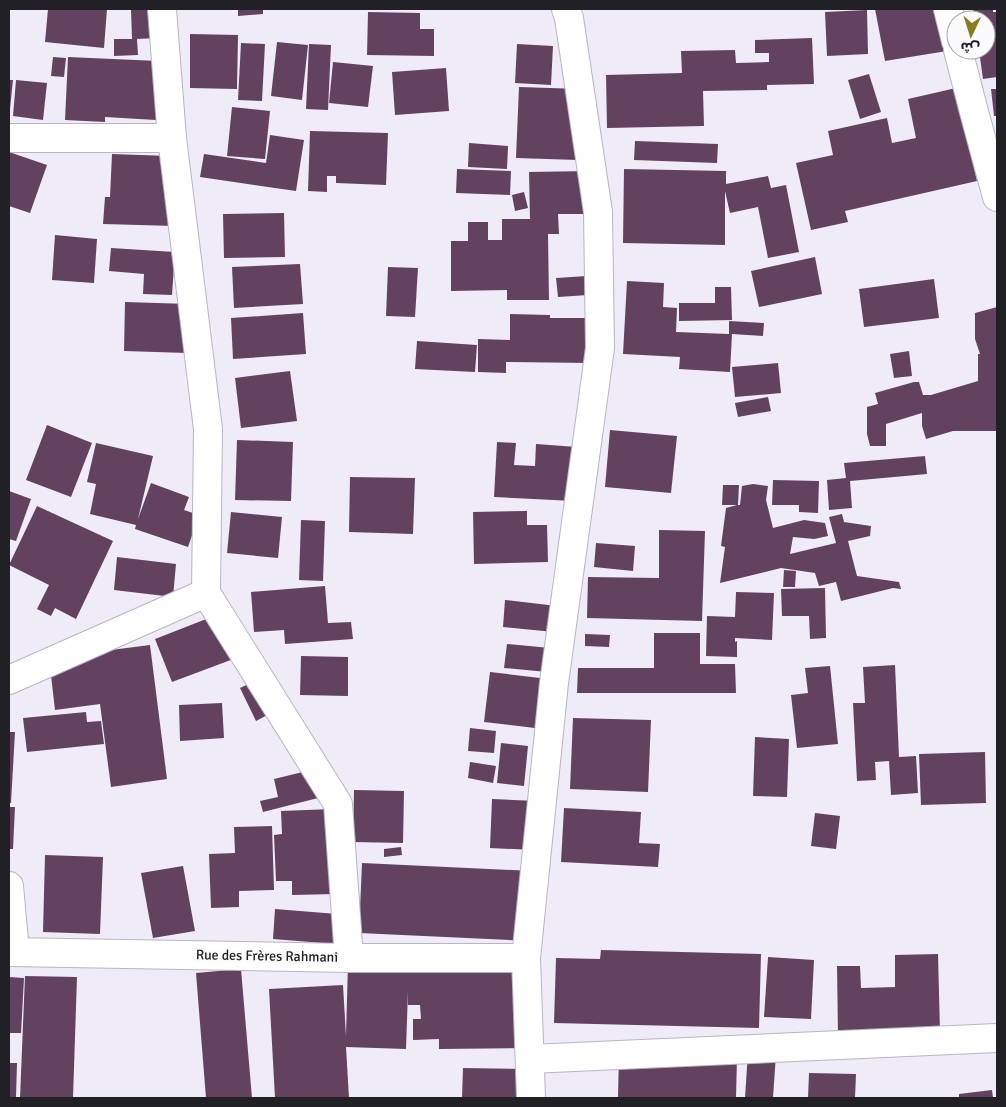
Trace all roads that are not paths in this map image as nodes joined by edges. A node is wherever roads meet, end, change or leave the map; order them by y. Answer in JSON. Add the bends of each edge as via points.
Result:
{"nodes":[{"id":1,"x":162,"y":9,"type":"edge"},
{"id":2,"x":566,"y":9,"type":"edge"},
{"id":3,"x":961,"y":60,"type":"edge"},
{"id":4,"x":9,"y":138,"type":"edge"},
{"id":5,"x":172,"y":138,"type":"junction"},
{"id":6,"x":997,"y":198,"type":"edge"},
{"id":7,"x":206,"y":593,"type":"junction"},
{"id":8,"x":9,"y":680,"type":"edge"},
{"id":9,"x":9,"y":886,"type":"edge"},
{"id":10,"x":12,"y":952,"type":"edge"},
{"id":11,"x":348,"y":958,"type":"junction"},
{"id":12,"x":526,"y":958,"type":"junction"},
{"id":13,"x":997,"y":1038,"type":"edge"},
{"id":14,"x":530,"y":1059,"type":"junction"},
{"id":15,"x":531,"y":1098,"type":"edge"}],
"edges":[{"from":1,"to":5,"type":"street"},
{"from":2,"to":12,"type":"street","via":[[598,212],[600,348],[554,683]]},
{"from":3,"to":6,"type":"street"},
{"from":4,"to":5,"type":"street"},
{"from":5,"to":7,"type":"street","via":[[208,429]]},
{"from":7,"to":8,"type":"street"},
{"from":7,"to":11,"type":"street","via":[[338,804]]},
{"from":9,"to":10,"type":"street"},
{"from":10,"to":11,"type":"street","name":"Rue des Frères Rahmani"},
{"from":11,"to":12,"type":"street","name":"Rue des Frères Rahmani"},
{"from":12,"to":14,"type":"street"},
{"from":13,"to":14,"type":"street"},
{"from":14,"to":15,"type":"street"}]}
